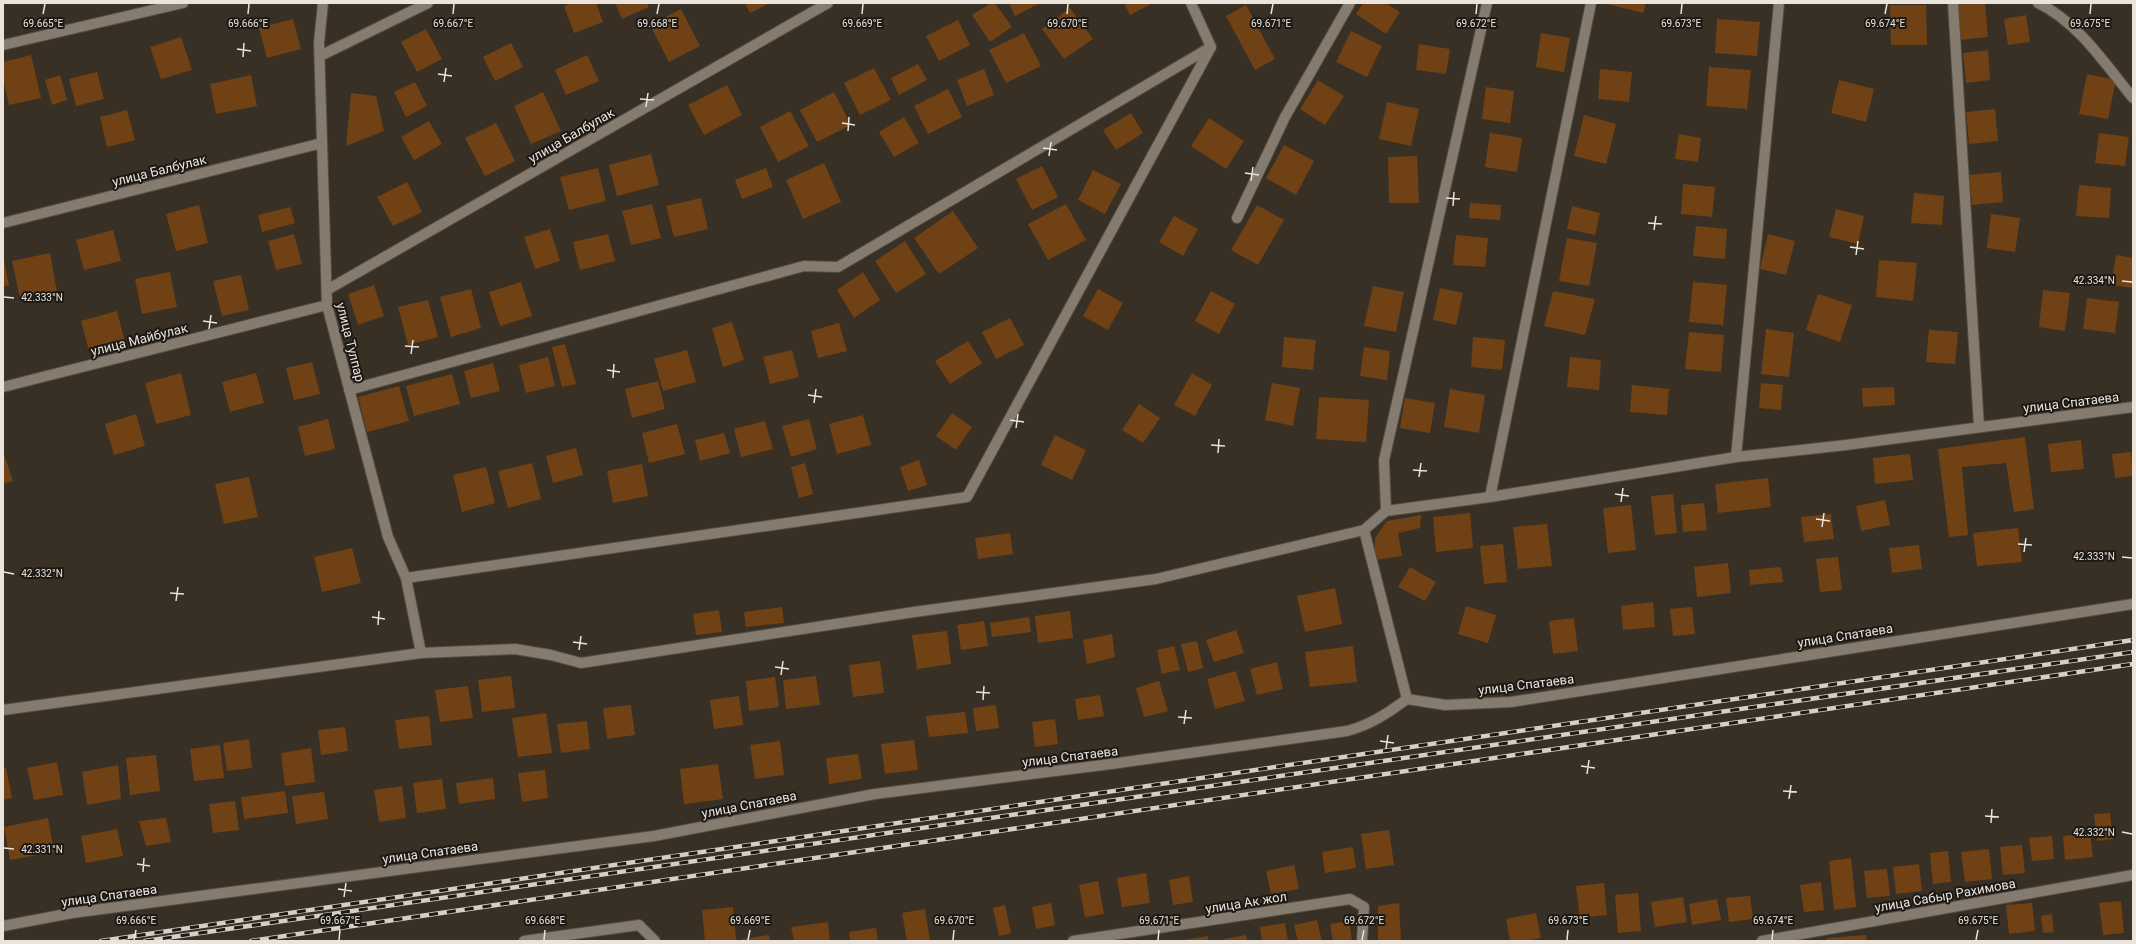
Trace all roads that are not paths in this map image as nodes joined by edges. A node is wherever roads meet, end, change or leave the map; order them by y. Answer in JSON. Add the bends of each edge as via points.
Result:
{"nodes":[{"id":1,"x":183,"y":3,"type":"edge"},
{"id":2,"x":323,"y":3,"type":"edge"},
{"id":3,"x":428,"y":3,"type":"edge"},
{"id":4,"x":828,"y":3,"type":"edge"},
{"id":5,"x":1191,"y":3,"type":"edge"},
{"id":6,"x":1350,"y":3,"type":"edge"},
{"id":7,"x":1486,"y":3,"type":"edge"},
{"id":8,"x":1591,"y":3,"type":"edge"},
{"id":9,"x":1779,"y":3,"type":"edge"},
{"id":10,"x":1952,"y":3,"type":"edge"},
{"id":11,"x":2038,"y":3,"type":"edge"},
{"id":12,"x":3,"y":45,"type":"edge"},
{"id":13,"x":1211,"y":47,"type":"junction"},
{"id":14,"x":320,"y":56,"type":"junction"},
{"id":15,"x":2133,"y":98,"type":"edge"},
{"id":16,"x":322,"y":143,"type":"junction"},
{"id":17,"x":1237,"y":218,"type":"dead end"},
{"id":18,"x":3,"y":222,"type":"edge"},
{"id":19,"x":327,"y":290,"type":"junction"},
{"id":20,"x":328,"y":305,"type":"junction"},
{"id":21,"x":3,"y":387,"type":"edge"},
{"id":22,"x":349,"y":390,"type":"junction"},
{"id":23,"x":2133,"y":407,"type":"edge"},
{"id":24,"x":1979,"y":427,"type":"junction"},
{"id":25,"x":1736,"y":457,"type":"junction"},
{"id":26,"x":1490,"y":497,"type":"junction"},
{"id":27,"x":1386,"y":511,"type":"junction"},
{"id":28,"x":1364,"y":530,"type":"junction"},
{"id":29,"x":406,"y":578,"type":"junction"},
{"id":30,"x":2133,"y":604,"type":"edge"},
{"id":31,"x":420,"y":653,"type":"junction"},
{"id":32,"x":1407,"y":699,"type":"junction"},
{"id":33,"x":3,"y":710,"type":"edge"},
{"id":34,"x":2133,"y":875,"type":"edge"},
{"id":35,"x":3,"y":926,"type":"edge"},
{"id":36,"x":524,"y":941,"type":"edge"},
{"id":37,"x":655,"y":941,"type":"edge"},
{"id":38,"x":1073,"y":941,"type":"edge"},
{"id":39,"x":1362,"y":941,"type":"edge"},
{"id":40,"x":1762,"y":941,"type":"edge"}],
"edges":[{"from":1,"to":12,"type":"street"},
{"from":2,"to":14,"type":"street","name":"улица Тулпар"},
{"from":3,"to":14,"type":"street"},
{"from":4,"to":19,"type":"street","name":"улица Балбулак"},
{"from":5,"to":13,"type":"street"},
{"from":6,"to":17,"type":"street","via":[[1285,117]]},
{"from":7,"to":27,"type":"street","via":[[1384,460]]},
{"from":8,"to":26,"type":"street"},
{"from":9,"to":25,"type":"street"},
{"from":10,"to":24,"type":"street"},
{"from":11,"to":15,"type":"street","via":[[2056,11],[2089,44]]},
{"from":13,"to":22,"type":"street","via":[[838,267],[804,266]]},
{"from":13,"to":29,"type":"street","via":[[967,497]]},
{"from":14,"to":16,"type":"street","name":"улица Тулпар"},
{"from":16,"to":18,"type":"street","name":"улица Балбулак"},
{"from":16,"to":19,"type":"street","name":"улица Тулпар"},
{"from":19,"to":20,"type":"street","name":"улица Тулпар"},
{"from":20,"to":21,"type":"street","name":"улица Майбулак"},
{"from":20,"to":22,"type":"street","name":"улица Тулпар"},
{"from":22,"to":29,"type":"street","name":"улица Тулпар","via":[[388,537]]},
{"from":23,"to":24,"type":"street","name":"улица Спатаева"},
{"from":24,"to":25,"type":"street","name":"улица Спатаева"},
{"from":25,"to":26,"type":"street","name":"улица Спатаева"},
{"from":26,"to":27,"type":"street","name":"улица Спатаева"},
{"from":27,"to":28,"type":"street"},
{"from":28,"to":31,"type":"street","via":[[1156,579],[914,612],[581,663],[515,649]]},
{"from":28,"to":32,"type":"street"},
{"from":29,"to":31,"type":"street","name":"улица Тулпар"},
{"from":30,"to":32,"type":"street","name":"улица Спатаева","via":[[1511,702],[1445,705]]},
{"from":31,"to":33,"type":"street"},
{"from":32,"to":35,"type":"street","name":"улица Спатаева","via":[[1366,726],[1347,731],[875,794],[654,836],[80,912]]},
{"from":34,"to":40,"type":"street","name":"улица Сабыр Рахимова"},
{"from":36,"to":37,"type":"street","via":[[639,925]]},
{"from":38,"to":39,"type":"street","name":"улица Ак жол","via":[[1350,899],[1364,907]]}]}
